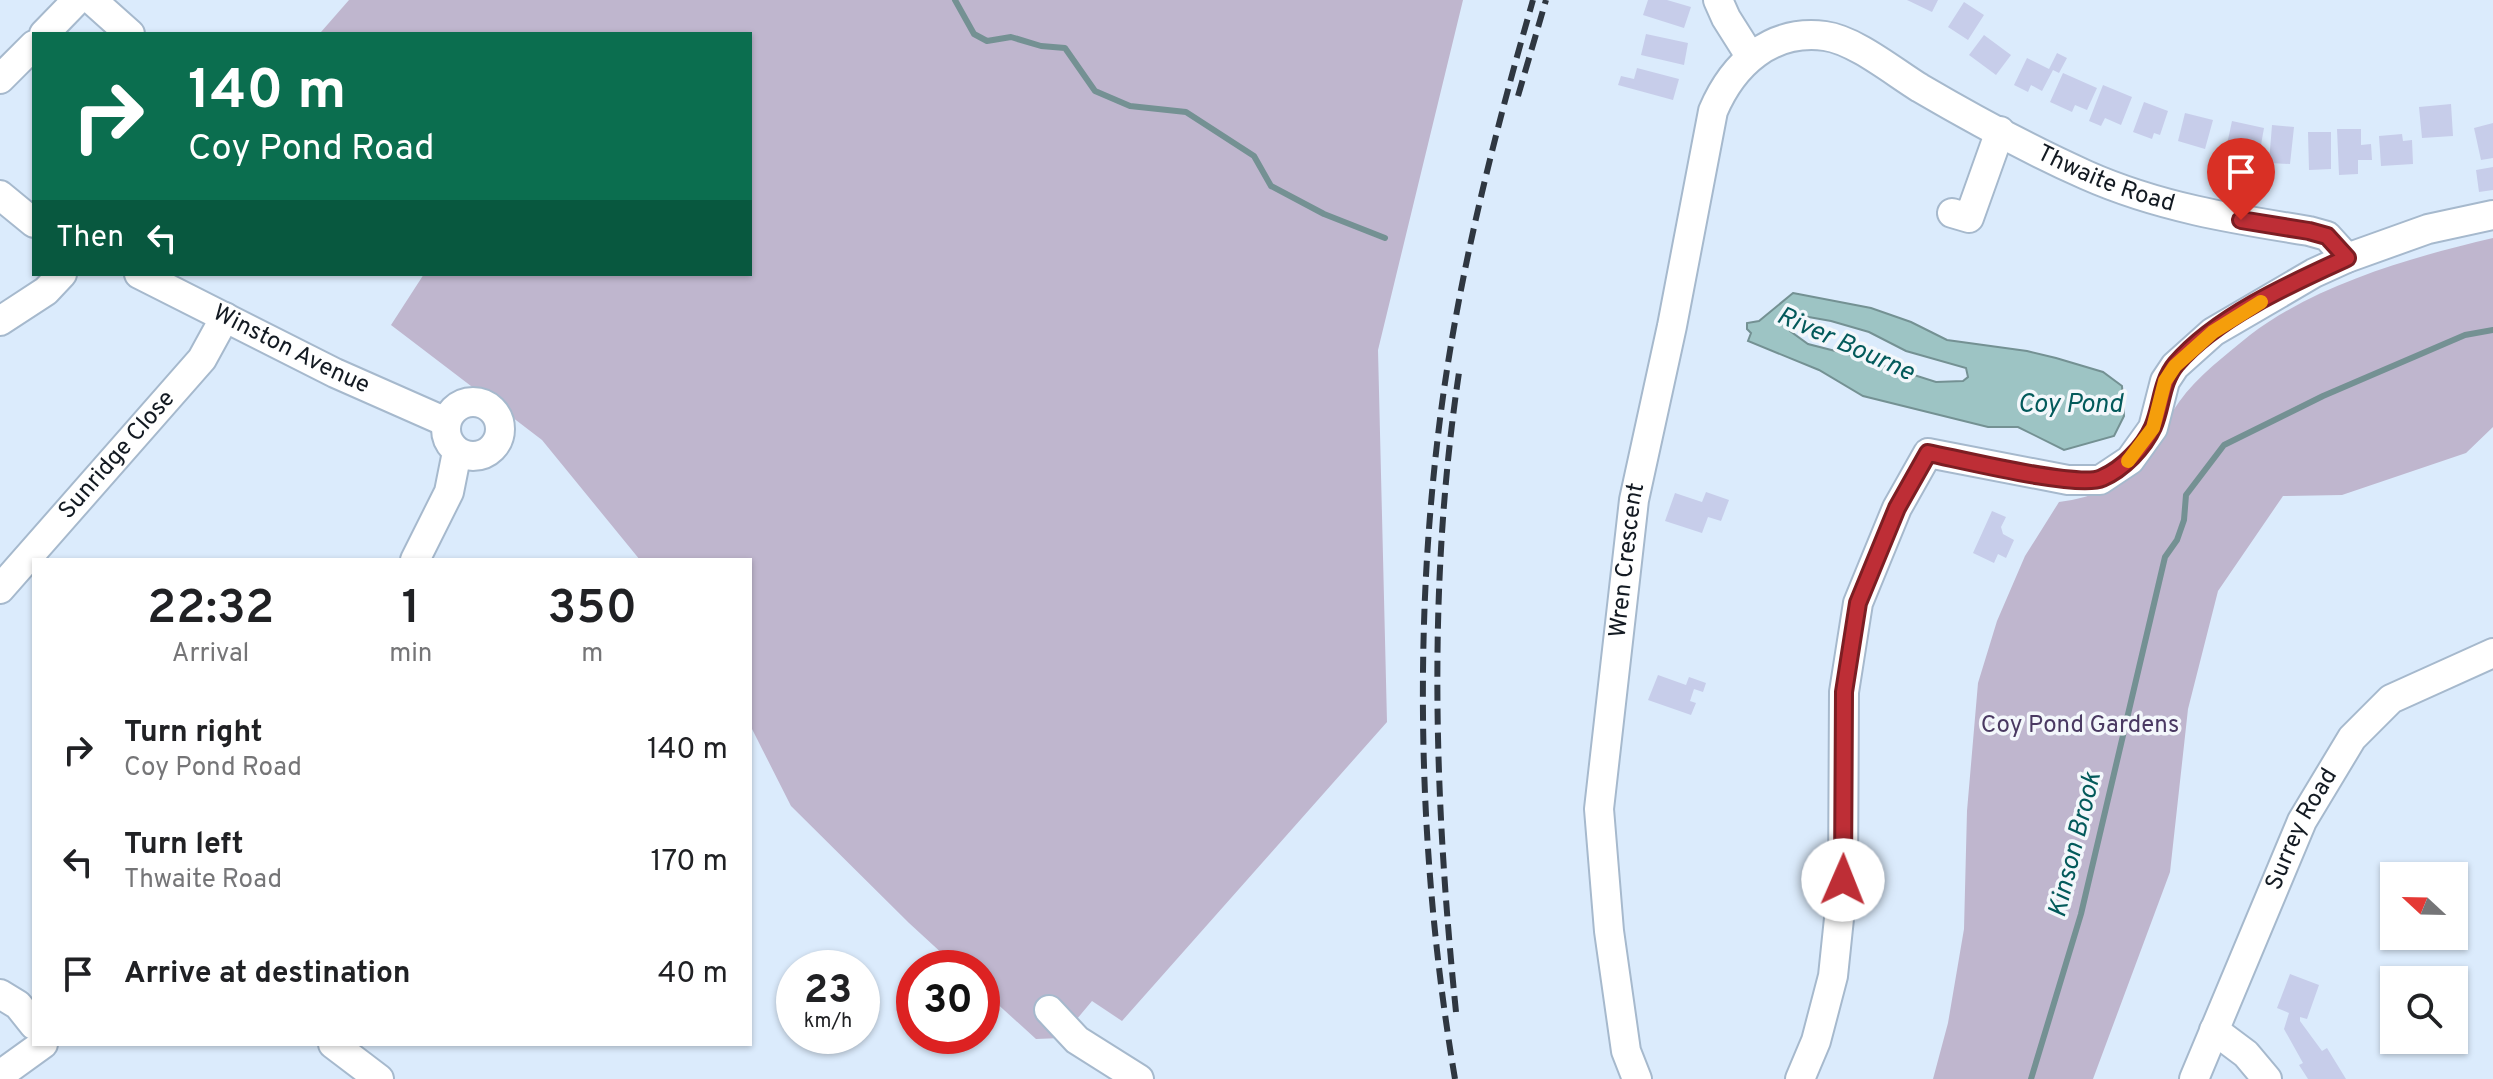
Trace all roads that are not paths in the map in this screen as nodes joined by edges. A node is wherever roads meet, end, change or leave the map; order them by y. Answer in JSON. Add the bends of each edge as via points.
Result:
{"nodes":[{"id":1,"x":77,"y":0,"type":"edge"},
{"id":2,"x":92,"y":0,"type":"edge"},
{"id":3,"x":1718,"y":0,"type":"edge"},
{"id":4,"x":46,"y":32,"type":"edge"},
{"id":5,"x":128,"y":32,"type":"edge"},
{"id":6,"x":32,"y":47,"type":"edge"},
{"id":7,"x":1750,"y":56,"type":"junction"},
{"id":8,"x":0,"y":79,"type":"edge"},
{"id":9,"x":2000,"y":131,"type":"junction"},
{"id":10,"x":0,"y":195,"type":"edge"},
{"id":11,"x":2493,"y":215,"type":"edge"},
{"id":12,"x":1970,"y":218,"type":"dead end"},
{"id":13,"x":32,"y":221,"type":"edge"},
{"id":14,"x":2347,"y":258,"type":"junction"},
{"id":15,"x":60,"y":276,"type":"edge"},
{"id":16,"x":143,"y":276,"type":"edge"},
{"id":17,"x":225,"y":317,"type":"junction"},
{"id":18,"x":0,"y":321,"type":"edge"},
{"id":19,"x":446,"y":422,"type":"junction"},
{"id":20,"x":457,"y":452,"type":"junction"},
{"id":21,"x":416,"y":558,"type":"edge"},
{"id":22,"x":0,"y":589,"type":"edge"},
{"id":23,"x":2493,"y":653,"type":"edge"},
{"id":24,"x":0,"y":994,"type":"edge"},
{"id":25,"x":1049,"y":1010,"type":"dead end"},
{"id":26,"x":32,"y":1022,"type":"edge"},
{"id":27,"x":2214,"y":1030,"type":"junction"},
{"id":28,"x":40,"y":1046,"type":"edge"},
{"id":29,"x":336,"y":1046,"type":"edge"},
{"id":30,"x":0,"y":1075,"type":"edge"},
{"id":31,"x":379,"y":1079,"type":"edge"},
{"id":32,"x":1139,"y":1079,"type":"edge"},
{"id":33,"x":1637,"y":1079,"type":"edge"},
{"id":34,"x":1800,"y":1079,"type":"edge"},
{"id":35,"x":2194,"y":1079,"type":"edge"},
{"id":36,"x":2267,"y":1079,"type":"edge"}],
"edges":[{"from":1,"to":4,"type":"street"},
{"from":2,"to":5,"type":"street"},
{"from":3,"to":7,"type":"street"},
{"from":6,"to":8,"type":"street"},
{"from":7,"to":9,"type":"street","name":"Thwaite Road","via":[[1780,41],[1826,36]]},
{"from":7,"to":33,"type":"street","name":"Wren Crescent","via":[[1713,111],[1634,500],[1599,809],[1613,961],[1626,1051]]},
{"from":9,"to":12,"type":"street"},
{"from":9,"to":14,"type":"street","name":"Thwaite Road","via":[[2086,175],[2157,201],[2327,236]]},
{"from":10,"to":13,"type":"street"},
{"from":11,"to":14,"type":"street","via":[[2428,229]]},
{"from":14,"to":34,"type":"street","via":[[2249,309],[2190,350],[2165,381],[2153,428],[2130,460],[2100,480],[2068,480],[1928,453],[1897,508],[1858,603],[1844,692],[1843,880],[1833,976]]},
{"from":15,"to":18,"type":"street"},
{"from":16,"to":17,"type":"street","name":"Winston Avenue"},
{"from":17,"to":19,"type":"street","name":"Winston Avenue"},
{"from":17,"to":22,"type":"street","name":"Sunridge Close","via":[[202,359]]},
{"from":19,"to":20,"type":"street","via":[[447,439]]},
{"from":19,"to":20,"type":"street","via":[[456,407],[473,402],[490,407],[499,422],[498,439],[488,452],[473,457]]},
{"from":20,"to":21,"type":"street","via":[[449,492]]},
{"from":23,"to":27,"type":"street","name":"Surrey Road","via":[[2391,699],[2352,738],[2302,821]]},
{"from":24,"to":26,"type":"street"},
{"from":25,"to":32,"type":"street","via":[[1077,1040]]},
{"from":27,"to":35,"type":"street","name":"Surrey Road"},
{"from":27,"to":36,"type":"street","via":[[2246,1054]]},
{"from":28,"to":30,"type":"street"},
{"from":29,"to":31,"type":"street"}]}
